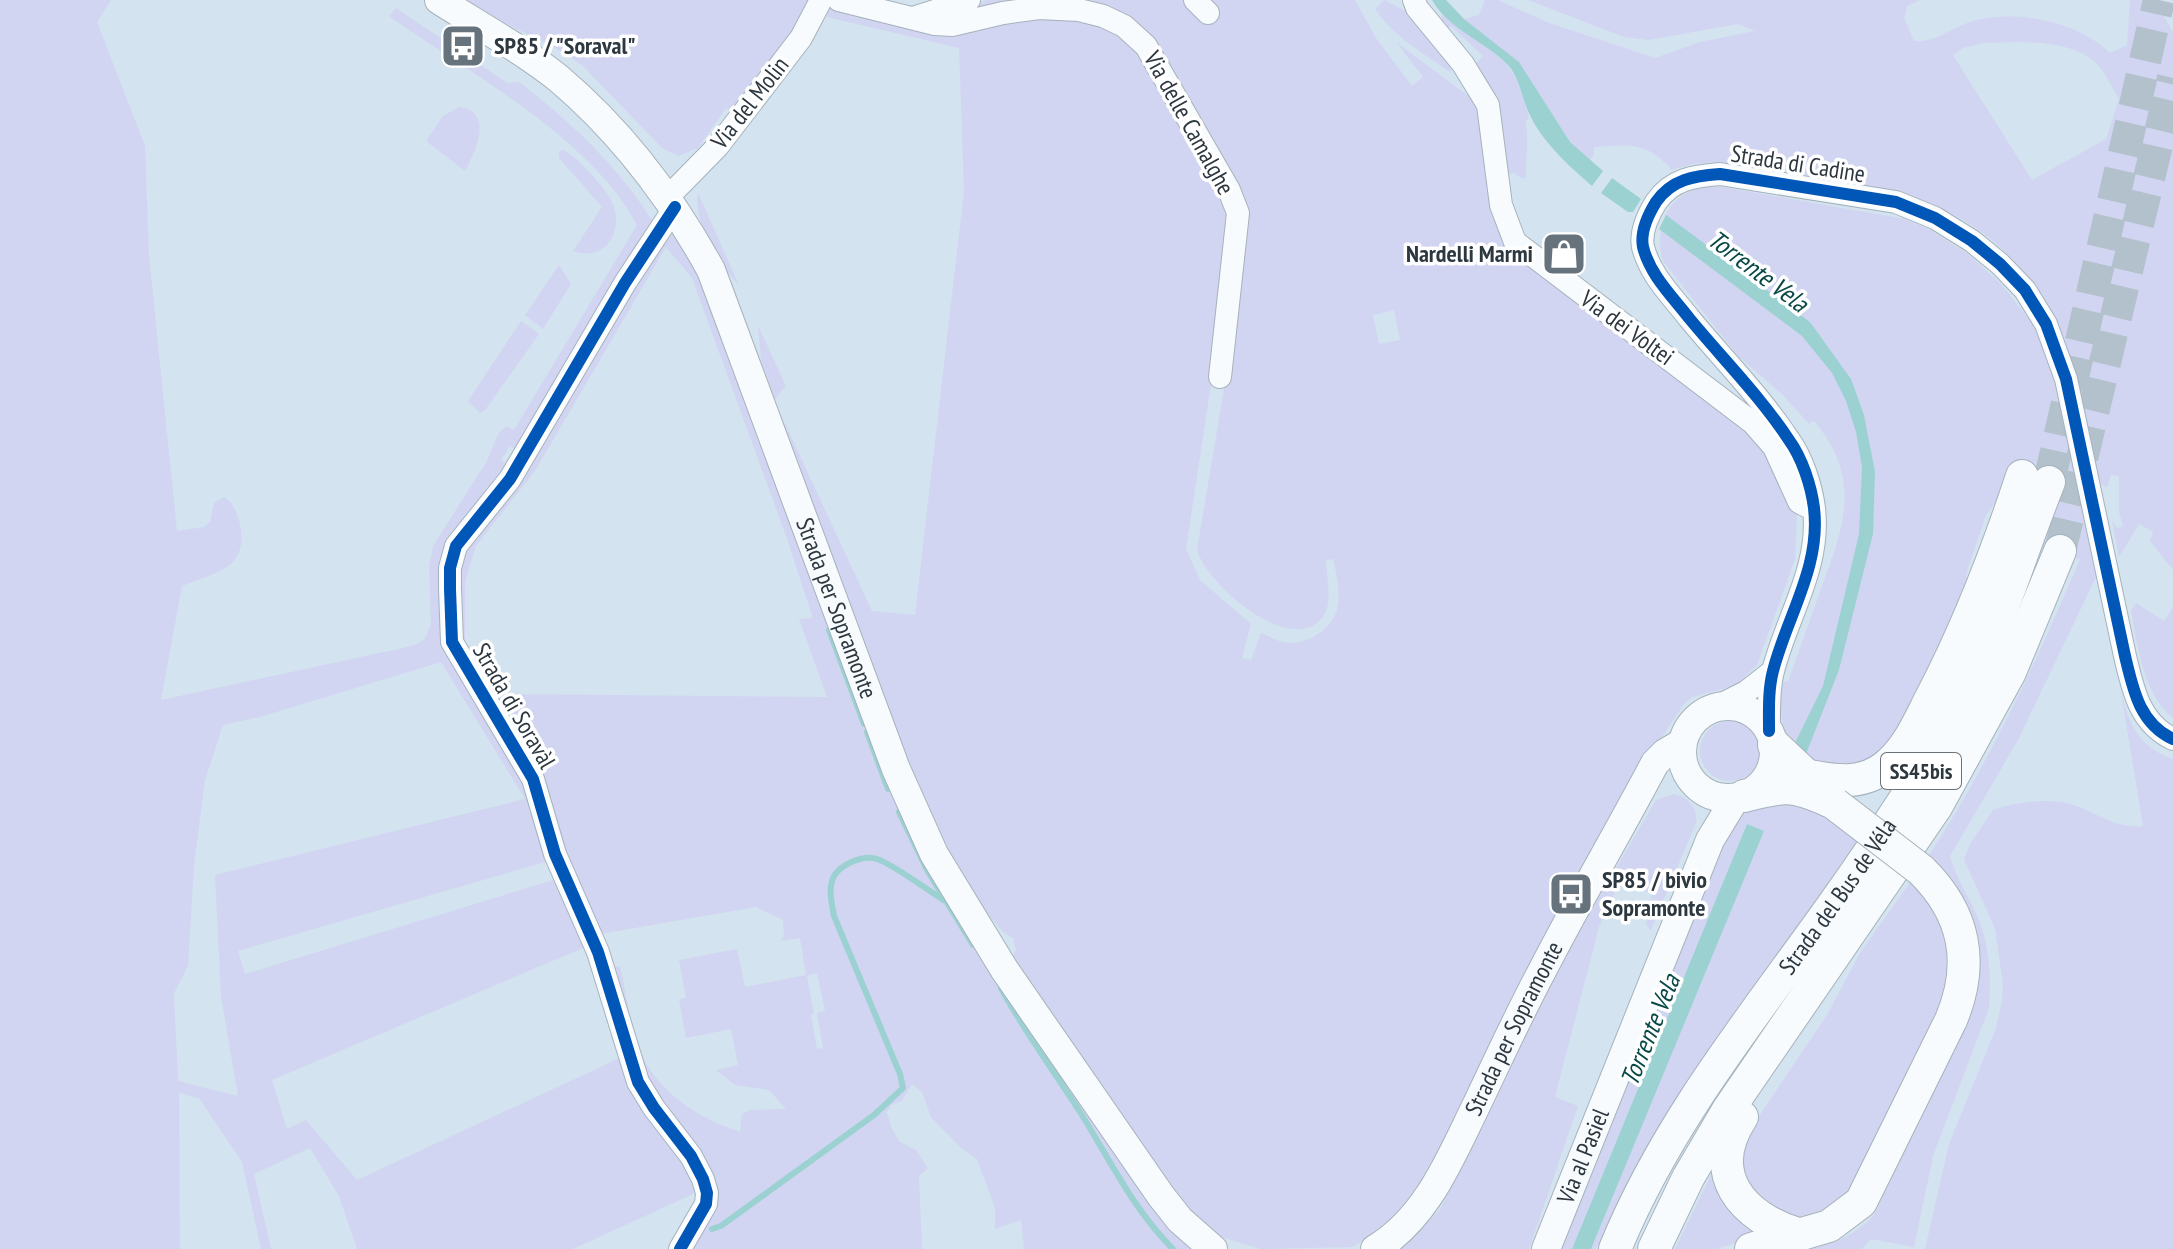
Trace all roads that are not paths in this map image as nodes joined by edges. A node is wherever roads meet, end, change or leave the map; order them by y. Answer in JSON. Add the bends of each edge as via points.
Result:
{"nodes":[{"id":1,"x":439,"y":0,"type":"edge"},
{"id":2,"x":821,"y":0,"type":"edge"},
{"id":3,"x":839,"y":0,"type":"edge"},
{"id":4,"x":969,"y":0,"type":"edge"},
{"id":5,"x":1414,"y":0,"type":"edge"},
{"id":6,"x":912,"y":18,"type":"junction"},
{"id":7,"x":672,"y":202,"type":"junction"},
{"id":8,"x":1220,"y":377,"type":"dead end"},
{"id":9,"x":1814,"y":510,"type":"junction"},
{"id":10,"x":2060,"y":551,"type":"tunnel mouth"},
{"id":11,"x":1773,"y":671,"type":"junction"},
{"id":12,"x":1716,"y":707,"type":"junction"},
{"id":13,"x":1771,"y":738,"type":"junction"},
{"id":14,"x":2173,"y":739,"type":"edge"},
{"id":15,"x":1682,"y":743,"type":"junction"},
{"id":16,"x":1809,"y":776,"type":"junction"},
{"id":17,"x":1696,"y":785,"type":"junction"},
{"id":18,"x":1637,"y":797,"type":"junction"},
{"id":19,"x":1740,"y":798,"type":"junction"},
{"id":20,"x":1835,"y":804,"type":"junction"},
{"id":21,"x":1710,"y":840,"type":"junction"},
{"id":22,"x":1847,"y":939,"type":"junction"},
{"id":23,"x":1798,"y":1234,"type":"junction"},
{"id":24,"x":680,"y":1249,"type":"edge"},
{"id":25,"x":1213,"y":1249,"type":"edge"},
{"id":26,"x":1375,"y":1249,"type":"edge"},
{"id":27,"x":1546,"y":1249,"type":"edge"},
{"id":28,"x":1615,"y":1249,"type":"edge"},
{"id":29,"x":1654,"y":1249,"type":"edge"},
{"id":30,"x":1751,"y":1249,"type":"edge"}],
"edges":[{"from":1,"to":7,"type":"main road","name":"Strada per Sopramonte","via":[[556,77],[619,136]]},
{"from":2,"to":7,"type":"street","name":"Via del Molin","via":[[801,38]]},
{"from":3,"to":6,"type":"street","name":"Via delle Camalghe"},
{"from":4,"to":6,"type":"street"},
{"from":5,"to":9,"type":"street","name":"Via dei Voltei","via":[[1488,105],[1501,205],[1515,242],[1753,423],[1774,447],[1799,502]]},
{"from":6,"to":8,"type":"street","name":"Via delle Camalghe","via":[[952,25],[1039,8],[1079,10],[1124,26],[1146,46],[1238,213]]},
{"from":7,"to":24,"type":"street","name":"Strada di Soravàl","via":[[510,479],[456,546],[450,602],[452,642],[533,779],[555,854],[598,952],[638,1082],[703,1179],[706,1204]]},
{"from":7,"to":25,"type":"main road","name":"Strada per Sopramonte","via":[[711,270],[896,769],[934,854],[1004,969],[1161,1196]]},
{"from":9,"to":11,"type":"street","name":"Strada di Cadine","via":[[1805,584]]},
{"from":9,"to":14,"type":"street","name":"Strada di Cadine","via":[[1791,442],[1651,268],[1642,245],[1661,195],[1692,176],[1775,181],[1896,202],[1972,241],[2025,290],[2058,353],[2132,682],[2143,714]]},
{"from":10,"to":22,"type":"highway","name":"Strada del Bus de Véla","number":"SS45bis","via":[[2010,672],[1936,807]]},
{"from":11,"to":12,"type":"street"},
{"from":11,"to":13,"type":"street","name":"Strada di Cadine"},
{"from":12,"to":13,"type":"main road","via":[[1751,712]]},
{"from":12,"to":15,"type":"main road","via":[[1691,723]]},
{"from":13,"to":16,"type":"highway"},
{"from":13,"to":19,"type":"main road","via":[[1771,770],[1764,782]]},
{"from":15,"to":17,"type":"main road","via":[[1684,768]]},
{"from":15,"to":18,"type":"main road","name":"Strada per Sopramonte","via":[[1655,763]]},
{"from":16,"to":20,"type":"highway"},
{"from":16,"to":28,"type":"highway","name":"Strada del Bus de Véla","number":"SS45bis","via":[[1842,783],[1864,778],[1884,768],[1905,746],[2036,479],[1981,665],[1945,733],[1829,910],[1688,1106],[1633,1203]]},
{"from":17,"to":18,"type":"main road","via":[[1670,779]]},
{"from":17,"to":19,"type":"main road","via":[[1712,796]]},
{"from":17,"to":21,"type":"main road","name":"Via al Pasiel","via":[[1709,811]]},
{"from":18,"to":26,"type":"main road","name":"Strada per Sopramonte","via":[[1541,972],[1428,1197],[1410,1221]]},
{"from":19,"to":20,"type":"highway","via":[[1781,786]]},
{"from":19,"to":21,"type":"main road","name":"Via al Pasiel"},
{"from":20,"to":23,"type":"highway","bridge":true,"via":[[1942,890],[1961,935],[1964,963],[1961,996],[1861,1202],[1829,1226]]},
{"from":21,"to":27,"type":"main road","name":"Via al Pasiel"},
{"from":22,"to":23,"type":"highway","via":[[1824,995],[1750,1101],[1726,1153],[1729,1181],[1750,1209]]},
{"from":22,"to":29,"type":"highway","name":"Strada del Bus de Véla","number":"SS45bis","via":[[1728,1110]]},
{"from":23,"to":30,"type":"highway"}]}
